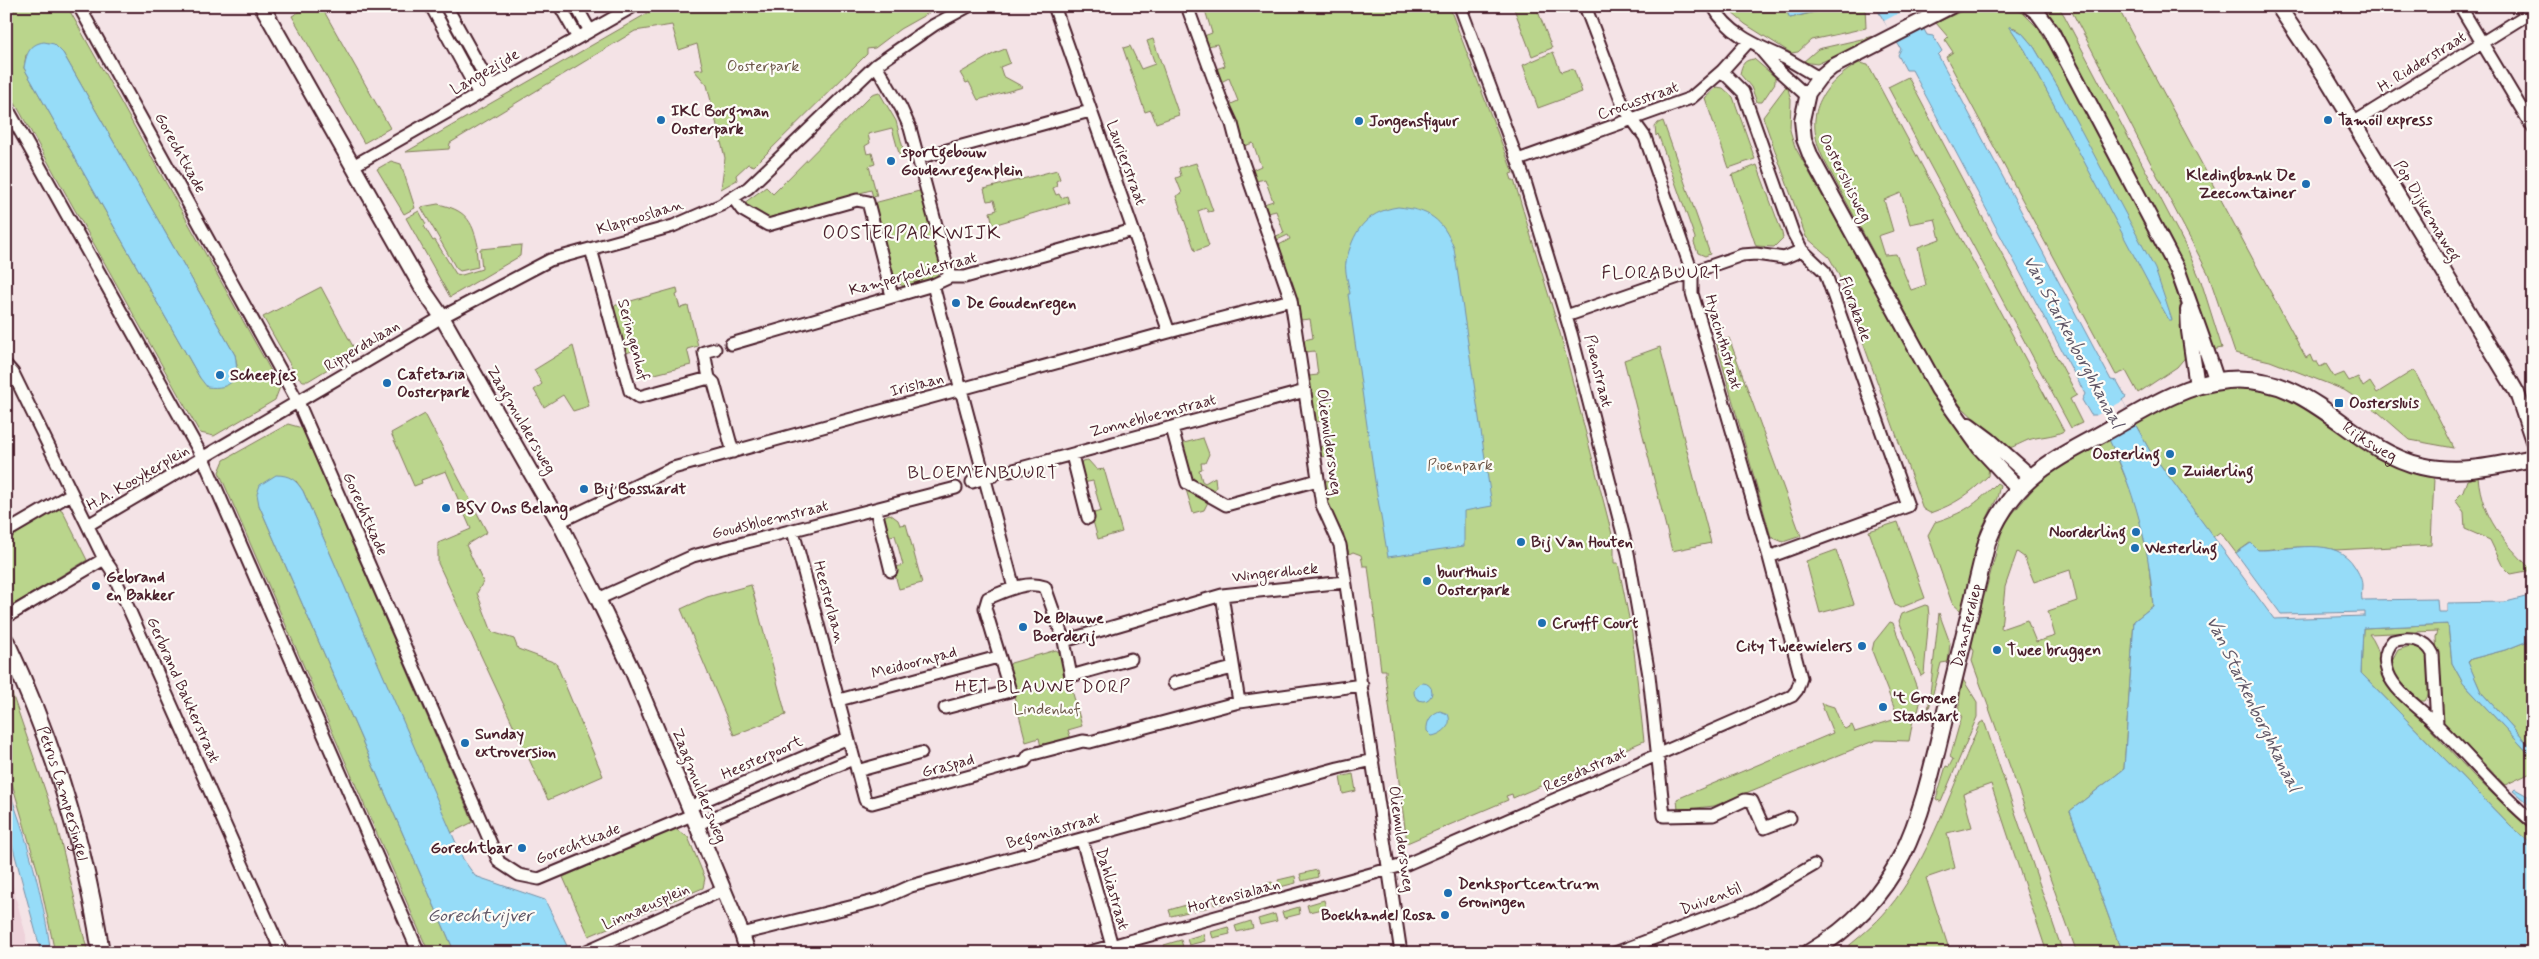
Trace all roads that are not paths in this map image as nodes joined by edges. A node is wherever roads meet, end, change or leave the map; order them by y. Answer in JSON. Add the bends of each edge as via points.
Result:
{"nodes":[{"id":1,"x":79,"y":6,"type":"edge"},
{"id":2,"x":262,"y":6,"type":"edge"},
{"id":3,"x":431,"y":6,"type":"edge"},
{"id":4,"x":446,"y":6,"type":"edge"},
{"id":5,"x":560,"y":6,"type":"edge"},
{"id":6,"x":576,"y":6,"type":"edge"},
{"id":7,"x":634,"y":6,"type":"edge"},
{"id":8,"x":969,"y":6,"type":"edge"},
{"id":9,"x":1054,"y":6,"type":"edge"},
{"id":10,"x":1187,"y":6,"type":"edge"},
{"id":11,"x":1460,"y":6,"type":"edge"},
{"id":12,"x":1585,"y":6,"type":"edge"},
{"id":13,"x":1713,"y":6,"type":"edge"},
{"id":14,"x":1951,"y":6,"type":"edge"},
{"id":15,"x":2029,"y":6,"type":"edge"},
{"id":16,"x":2278,"y":6,"type":"edge"},
{"id":17,"x":2460,"y":6,"type":"edge"},
{"id":18,"x":2533,"y":10,"type":"edge"},
{"id":19,"x":590,"y":31,"type":"junction"},
{"id":20,"x":578,"y":38,"type":"junction"},
{"id":21,"x":1754,"y":44,"type":"junction"},
{"id":22,"x":2482,"y":44,"type":"junction"},
{"id":23,"x":876,"y":65,"type":"junction"},
{"id":24,"x":1722,"y":71,"type":"junction"},
{"id":25,"x":1819,"y":78,"type":"junction"},
{"id":26,"x":491,"y":87,"type":"junction"},
{"id":27,"x":479,"y":94,"type":"junction"},
{"id":28,"x":1807,"y":96,"type":"junction"},
{"id":29,"x":6,"y":106,"type":"edge"},
{"id":30,"x":1090,"y":111,"type":"junction"},
{"id":31,"x":1634,"y":120,"type":"junction"},
{"id":32,"x":2353,"y":123,"type":"junction"},
{"id":33,"x":2533,"y":128,"type":"edge"},
{"id":34,"x":918,"y":158,"type":"junction"},
{"id":35,"x":1518,"y":160,"type":"junction"},
{"id":36,"x":353,"y":166,"type":"junction"},
{"id":37,"x":734,"y":198,"type":"junction"},
{"id":38,"x":1133,"y":230,"type":"junction"},
{"id":39,"x":591,"y":249,"type":"junction"},
{"id":40,"x":1802,"y":250,"type":"junction"},
{"id":41,"x":1692,"y":272,"type":"junction"},
{"id":42,"x":950,"y":278,"type":"junction"},
{"id":43,"x":933,"y":285,"type":"junction"},
{"id":44,"x":892,"y":296,"type":"junction"},
{"id":45,"x":1291,"y":300,"type":"junction"},
{"id":46,"x":2188,"y":304,"type":"junction"},
{"id":47,"x":1566,"y":316,"type":"junction"},
{"id":48,"x":442,"y":317,"type":"junction"},
{"id":49,"x":1169,"y":332,"type":"junction"},
{"id":50,"x":731,"y":344,"type":"dead end"},
{"id":51,"x":710,"y":350,"type":"dead end"},
{"id":52,"x":6,"y":365,"type":"edge"},
{"id":53,"x":709,"y":378,"type":"junction"},
{"id":54,"x":2217,"y":382,"type":"junction"},
{"id":55,"x":2197,"y":386,"type":"junction"},
{"id":56,"x":960,"y":390,"type":"junction"},
{"id":57,"x":1305,"y":391,"type":"junction"},
{"id":58,"x":298,"y":402,"type":"junction"},
{"id":59,"x":1962,"y":420,"type":"junction"},
{"id":60,"x":1172,"y":428,"type":"junction"},
{"id":61,"x":2533,"y":441,"type":"edge"},
{"id":62,"x":733,"y":452,"type":"junction"},
{"id":63,"x":1072,"y":455,"type":"junction"},
{"id":64,"x":203,"y":458,"type":"junction"},
{"id":65,"x":2533,"y":458,"type":"edge"},
{"id":66,"x":1010,"y":471,"type":"dead end"},
{"id":67,"x":989,"y":476,"type":"junction"},
{"id":68,"x":2030,"y":477,"type":"junction"},
{"id":69,"x":1318,"y":480,"type":"junction"},
{"id":70,"x":972,"y":482,"type":"dead end"},
{"id":71,"x":956,"y":488,"type":"dead end"},
{"id":72,"x":2018,"y":490,"type":"junction"},
{"id":73,"x":72,"y":494,"type":"junction"},
{"id":74,"x":876,"y":510,"type":"junction"},
{"id":75,"x":1088,"y":518,"type":"dead end"},
{"id":76,"x":559,"y":522,"type":"junction"},
{"id":77,"x":88,"y":525,"type":"junction"},
{"id":78,"x":793,"y":531,"type":"junction"},
{"id":79,"x":6,"y":532,"type":"edge"},
{"id":80,"x":1769,"y":557,"type":"junction"},
{"id":81,"x":104,"y":559,"type":"junction"},
{"id":82,"x":891,"y":571,"type":"dead end"},
{"id":83,"x":1345,"y":582,"type":"junction"},
{"id":84,"x":1014,"y":588,"type":"junction"},
{"id":85,"x":1222,"y":595,"type":"junction"},
{"id":86,"x":598,"y":599,"type":"junction"},
{"id":87,"x":6,"y":616,"type":"edge"},
{"id":88,"x":1064,"y":641,"type":"junction"},
{"id":89,"x":6,"y":642,"type":"edge"},
{"id":90,"x":998,"y":657,"type":"junction"},
{"id":91,"x":1130,"y":659,"type":"dead end"},
{"id":92,"x":1232,"y":668,"type":"junction"},
{"id":93,"x":1174,"y":683,"type":"dead end"},
{"id":94,"x":1362,"y":685,"type":"junction"},
{"id":95,"x":1792,"y":696,"type":"joint"},
{"id":96,"x":839,"y":700,"type":"junction"},
{"id":97,"x":1239,"y":702,"type":"junction"},
{"id":98,"x":945,"y":708,"type":"dead end"},
{"id":99,"x":2437,"y":724,"type":"junction"},
{"id":100,"x":848,"y":738,"type":"junction"},
{"id":101,"x":921,"y":753,"type":"dead end"},
{"id":102,"x":1657,"y":756,"type":"junction"},
{"id":103,"x":854,"y":759,"type":"junction"},
{"id":104,"x":1373,"y":760,"type":"junction"},
{"id":105,"x":857,"y":771,"type":"junction"},
{"id":106,"x":692,"y":816,"type":"junction"},
{"id":107,"x":1790,"y":818,"type":"dead end"},
{"id":108,"x":2533,"y":822,"type":"edge"},
{"id":109,"x":1082,"y":840,"type":"junction"},
{"id":110,"x":1814,"y":865,"type":"dead end"},
{"id":111,"x":1390,"y":871,"type":"junction"},
{"id":112,"x":723,"y":890,"type":"junction"},
{"id":113,"x":742,"y":934,"type":"junction"},
{"id":114,"x":1112,"y":946,"type":"junction"},
{"id":115,"x":101,"y":953,"type":"edge"},
{"id":116,"x":282,"y":953,"type":"edge"},
{"id":117,"x":419,"y":953,"type":"edge"},
{"id":118,"x":582,"y":953,"type":"edge"},
{"id":119,"x":748,"y":953,"type":"edge"},
{"id":120,"x":1086,"y":953,"type":"edge"},
{"id":121,"x":1401,"y":953,"type":"edge"},
{"id":122,"x":1615,"y":953,"type":"edge"},
{"id":123,"x":1809,"y":953,"type":"edge"}],
"edges":[{"from":1,"to":58,"type":"street","name":"Gorechtkade"},
{"from":2,"to":36,"type":"street","name":"Zaagmuldersweg"},
{"from":3,"to":27,"type":"street"},
{"from":4,"to":26,"type":"street"},
{"from":5,"to":20,"type":"street"},
{"from":6,"to":19,"type":"street"},
{"from":7,"to":19,"type":"street","name":"Langezijde"},
{"from":8,"to":23,"type":"street","name":"Klaprooslaan","via":[[934,25]]},
{"from":9,"to":30,"type":"street","name":"Laurierstraat"},
{"from":10,"to":45,"type":"street","name":"Oliemuldersweg","via":[[1232,124]]},
{"from":11,"to":35,"type":"street","name":"Pioenstraat"},
{"from":12,"to":31,"type":"street","name":"Hyacinthstraat","via":[[1624,108]]},
{"from":13,"to":21,"type":"street","via":[[1731,28]]},
{"from":14,"to":25,"type":"street","name":"Oostersluisweg","via":[[1832,67]]},
{"from":15,"to":46,"type":"street","via":[[2051,31],[2178,271]]},
{"from":16,"to":32,"type":"street","name":"Pop Dijkemaweg"},
{"from":17,"to":22,"type":"street"},
{"from":18,"to":22,"type":"street","name":"H. Ridderstraat"},
{"from":19,"to":20,"type":"street","name":"Langezijde"},
{"from":20,"to":26,"type":"street","name":"Langezijde"},
{"from":21,"to":24,"type":"street","name":"Crocusstraat"},
{"from":21,"to":25,"type":"street"},
{"from":21,"to":28,"type":"street"},
{"from":22,"to":32,"type":"street","name":"H. Ridderstraat"},
{"from":22,"to":33,"type":"street"},
{"from":23,"to":34,"type":"street","via":[[901,108]]},
{"from":23,"to":37,"type":"street","name":"Klaprooslaan"},
{"from":24,"to":31,"type":"street","name":"Crocusstraat","via":[[1691,98]]},
{"from":24,"to":40,"type":"street","name":"Florakade","via":[[1743,92]]},
{"from":25,"to":28,"type":"street","name":"Oostersluisweg"},
{"from":26,"to":27,"type":"street","name":"Langezijde"},
{"from":27,"to":36,"type":"street","name":"Langezijde"},
{"from":28,"to":59,"type":"street","name":"Oostersluisweg","via":[[1802,130],[1811,157],[1938,389]]},
{"from":29,"to":64,"type":"street"},
{"from":30,"to":34,"type":"street"},
{"from":30,"to":38,"type":"street","name":"Laurierstraat"},
{"from":31,"to":35,"type":"street","name":"Crocusstraat"},
{"from":31,"to":41,"type":"street","name":"Hyacinthstraat","via":[[1645,138]]},
{"from":32,"to":61,"type":"street","name":"Pop Dijkemaweg","via":[[2517,392]]},
{"from":34,"to":42,"type":"street"},
{"from":35,"to":47,"type":"street","name":"Pioenstraat"},
{"from":36,"to":48,"type":"street","name":"Zaagmuldersweg","via":[[422,288]]},
{"from":37,"to":39,"type":"street","name":"Klaprooslaan","via":[[673,226]]},
{"from":37,"to":44,"type":"street","via":[[742,210],[768,225],[856,200],[868,202]]},
{"from":38,"to":42,"type":"street","name":"Kamperfoeliestraat","via":[[965,277]]},
{"from":38,"to":49,"type":"street","name":"Laurierstraat"},
{"from":39,"to":48,"type":"street","name":"Klaprooslaan","via":[[550,260]]},
{"from":39,"to":53,"type":"street","name":"Seringenhof","via":[[630,391],[639,397]]},
{"from":40,"to":41,"type":"street","via":[[1784,258],[1742,255]]},
{"from":40,"to":80,"type":"street","name":"Florakade","via":[[1825,272],[1908,506]]},
{"from":41,"to":47,"type":"street"},
{"from":41,"to":80,"type":"street","name":"Hyacinthstraat","via":[[1692,293]]},
{"from":42,"to":43,"type":"street","name":"Kamperfoeliestraat"},
{"from":43,"to":44,"type":"street","name":"Kamperfoeliestraat"},
{"from":43,"to":56,"type":"street"},
{"from":44,"to":50,"type":"street","name":"Kamperfoeliestraat"},
{"from":45,"to":49,"type":"street","name":"Irislaan"},
{"from":45,"to":57,"type":"street","name":"Oliemuldersweg"},
{"from":46,"to":54,"type":"street","via":[[2200,328]]},
{"from":46,"to":55,"type":"street"},
{"from":47,"to":102,"type":"street","name":"Pioenstraat","via":[[1628,553],[1642,626]]},
{"from":48,"to":58,"type":"street","name":"Ripperdalaan"},
{"from":48,"to":76,"type":"street","name":"Zaagmuldersweg"},
{"from":49,"to":56,"type":"street","name":"Irislaan"},
{"from":51,"to":53,"type":"street"},
{"from":52,"to":73,"type":"street","name":"Gerbrand Bakkerstraat","via":[[13,373]]},
{"from":53,"to":62,"type":"street","via":[[714,383]]},
{"from":54,"to":55,"type":"main road","name":"Damsterdiep"},
{"from":54,"to":65,"type":"main road","name":"Rijksweg","via":[[2255,381],[2298,394],[2382,450],[2419,466],[2467,470]]},
{"from":55,"to":68,"type":"main road","name":"Damsterdiep","via":[[2055,459]]},
{"from":56,"to":62,"type":"street","name":"Irislaan"},
{"from":56,"to":67,"type":"street"},
{"from":57,"to":60,"type":"street","name":"Zonnebloemstraat"},
{"from":57,"to":69,"type":"street","name":"Oliemuldersweg"},
{"from":58,"to":64,"type":"street"},
{"from":58,"to":106,"type":"street","name":"Gorechtkade","via":[[499,862],[519,874],[540,879]]},
{"from":59,"to":68,"type":"street","name":"Oostersluisweg"},
{"from":59,"to":72,"type":"street","name":"Oostersluisweg","via":[[1980,448]]},
{"from":60,"to":63,"type":"street","name":"Zonnebloemstraat"},
{"from":60,"to":69,"type":"street","via":[[1187,483],[1226,504]]},
{"from":62,"to":76,"type":"street","name":"Irislaan","via":[[673,468]]},
{"from":63,"to":66,"type":"street","name":"Zonnebloemstraat"},
{"from":63,"to":75,"type":"street"},
{"from":64,"to":77,"type":"street","name":"H.A. Kooykerplein"},
{"from":64,"to":117,"type":"street"},
{"from":67,"to":70,"type":"street"},
{"from":67,"to":84,"type":"street"},
{"from":68,"to":72,"type":"main road","name":"Damsterdiep"},
{"from":69,"to":83,"type":"street","name":"Oliemuldersweg","via":[[1322,505],[1340,545]]},
{"from":71,"to":74,"type":"street","name":"Goudsbloemstraat"},
{"from":72,"to":123,"type":"main road","name":"Damsterdiep","via":[[1994,525],[1987,542],[1926,796],[1915,829],[1901,860],[1866,908],[1838,934]]},
{"from":73,"to":77,"type":"street","name":"Gerbrand Bakkerstraat"},
{"from":73,"to":79,"type":"street","name":"H.A. Kooykerplein"},
{"from":74,"to":78,"type":"street","name":"Goudsbloemstraat"},
{"from":74,"to":82,"type":"street"},
{"from":76,"to":86,"type":"street","name":"Zaagmuldersweg"},
{"from":77,"to":81,"type":"street","name":"Gerbrand Bakkerstraat"},
{"from":78,"to":86,"type":"street","name":"Goudsbloemstraat","via":[[693,556]]},
{"from":78,"to":96,"type":"street","name":"Heesterlaan"},
{"from":80,"to":95,"type":"street","name":"Hyacinthstraat","via":[[1801,678]]},
{"from":81,"to":87,"type":"street"},
{"from":81,"to":116,"type":"street","name":"Gerbrand Bakkerstraat"},
{"from":83,"to":85,"type":"street","name":"Wingerdhoek"},
{"from":83,"to":94,"type":"street","name":"Oliemuldersweg"},
{"from":84,"to":88,"type":"street","via":[[1036,584],[1045,588]]},
{"from":84,"to":90,"type":"street","via":[[988,598],[985,608]]},
{"from":85,"to":88,"type":"street"},
{"from":85,"to":92,"type":"street","name":"Wingerdhoek"},
{"from":86,"to":106,"type":"street","name":"Zaagmuldersweg","via":[[632,670]]},
{"from":88,"to":91,"type":"street","via":[[1071,676]]},
{"from":89,"to":115,"type":"main road","name":"Petrus Campersingel","via":[[70,805],[93,898]]},
{"from":90,"to":96,"type":"street","name":"Meidoornpad"},
{"from":90,"to":98,"type":"street","via":[[1010,690]]},
{"from":92,"to":93,"type":"street"},
{"from":92,"to":97,"type":"street","name":"Wingerdhoek"},
{"from":94,"to":97,"type":"street"},
{"from":94,"to":104,"type":"street","name":"Oliemuldersweg"},
{"from":95,"to":102,"type":"street","name":"Resedastraat"},
{"from":96,"to":100,"type":"street"},
{"from":97,"to":105,"type":"street","name":"Graspad","via":[[1029,755],[1025,761],[872,803],[865,800]]},
{"from":99,"to":99,"type":"street","via":[[2388,674],[2385,654],[2393,641],[2417,640],[2426,644],[2434,654]]},
{"from":99,"to":108,"type":"street","via":[[2499,791]]},
{"from":100,"to":103,"type":"street"},
{"from":100,"to":106,"type":"street","name":"Heesterpoort"},
{"from":101,"to":105,"type":"street"},
{"from":102,"to":107,"type":"street","name":"Pioenstraat","via":[[1664,816],[1713,814],[1745,800],[1752,801],[1764,828]]},
{"from":102,"to":111,"type":"street","name":"Resedastraat"},
{"from":103,"to":105,"type":"street"},
{"from":103,"to":106,"type":"street"},
{"from":104,"to":109,"type":"street","name":"Begoniastraat"},
{"from":104,"to":111,"type":"street","name":"Oliemuldersweg"},
{"from":106,"to":112,"type":"street","name":"Zaagmuldersweg"},
{"from":109,"to":113,"type":"street","name":"Begoniastraat","via":[[912,886],[882,899]]},
{"from":109,"to":114,"type":"street","name":"Dahliastraat"},
{"from":110,"to":122,"type":"street","name":"Duiventil","via":[[1752,901]]},
{"from":111,"to":114,"type":"street","name":"Hortensialaan"},
{"from":111,"to":121,"type":"street","name":"Oliemuldersweg"},
{"from":112,"to":113,"type":"street","name":"Zaagmuldersweg"},
{"from":112,"to":118,"type":"street","name":"Linnaeusplein"},
{"from":113,"to":119,"type":"street","name":"Zaagmuldersweg"},
{"from":114,"to":120,"type":"street","name":"Hortensialaan"}]}
